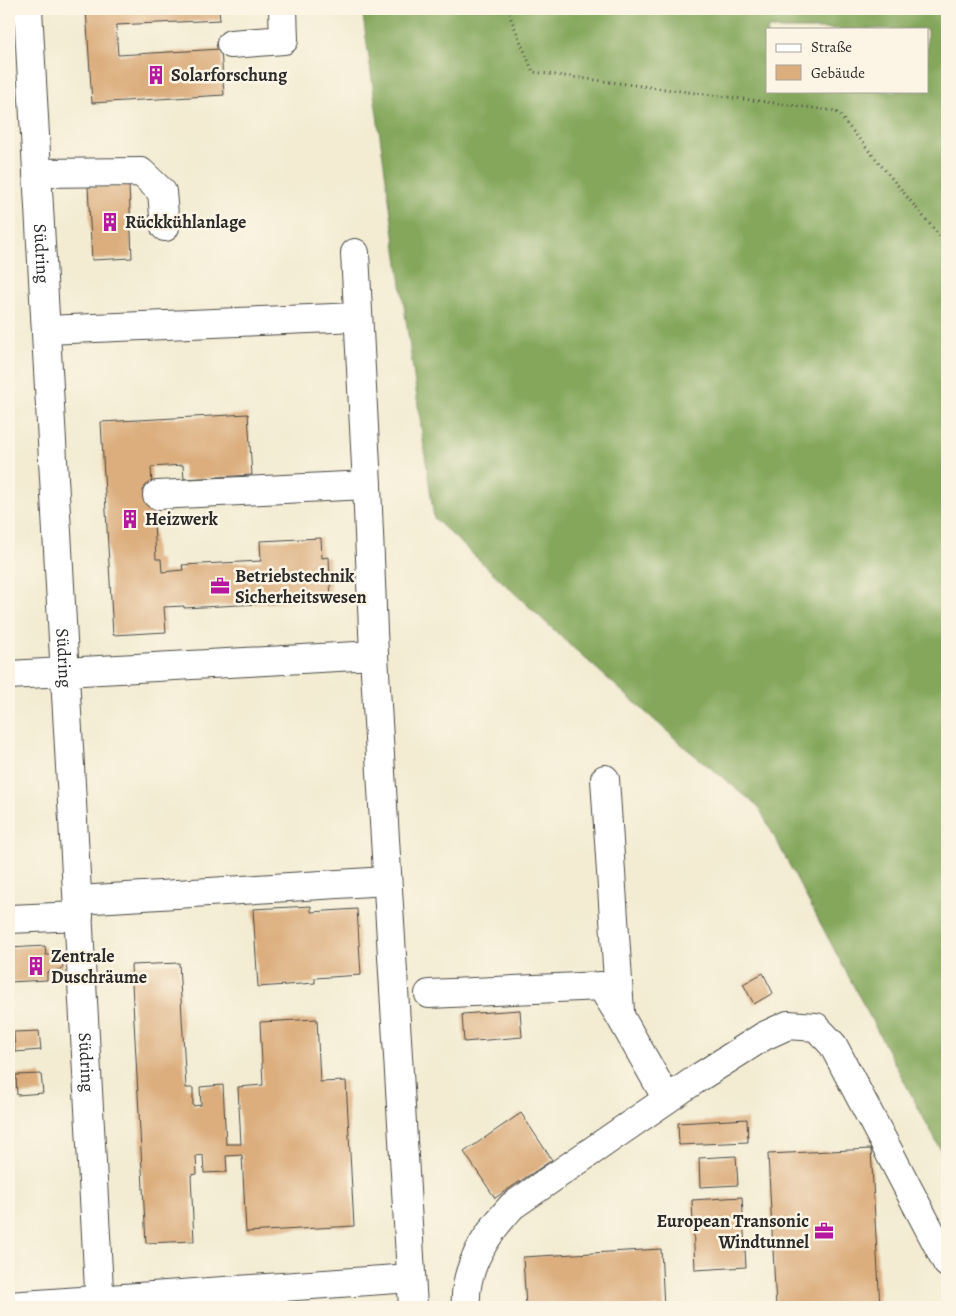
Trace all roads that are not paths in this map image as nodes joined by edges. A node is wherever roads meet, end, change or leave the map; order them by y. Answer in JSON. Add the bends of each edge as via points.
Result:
{"nodes":[{"id":1,"x":28,"y":9,"type":"edge"},
{"id":2,"x":283,"y":9,"type":"edge"},
{"id":3,"x":231,"y":44,"type":"dead end"},
{"id":4,"x":37,"y":173,"type":"junction"},
{"id":5,"x":165,"y":227,"type":"dead end"},
{"id":6,"x":355,"y":253,"type":"dead end"},
{"id":7,"x":358,"y":317,"type":"junction"},
{"id":8,"x":46,"y":330,"type":"junction"},
{"id":9,"x":367,"y":485,"type":"junction"},
{"id":10,"x":157,"y":495,"type":"dead end"},
{"id":11,"x":374,"y":655,"type":"junction"},
{"id":12,"x":65,"y":671,"type":"junction"},
{"id":13,"x":9,"y":675,"type":"edge"},
{"id":14,"x":605,"y":778,"type":"dead end"},
{"id":15,"x":387,"y":881,"type":"junction"},
{"id":16,"x":78,"y":908,"type":"junction"},
{"id":17,"x":9,"y":919,"type":"edge"},
{"id":18,"x":428,"y":994,"type":"dead end"},
{"id":19,"x":620,"y":1016,"type":"junction"},
{"id":20,"x":666,"y":1100,"type":"junction"},
{"id":21,"x":947,"y":1263,"type":"edge"},
{"id":22,"x":411,"y":1278,"type":"junction"},
{"id":23,"x":210,"y":1300,"type":"edge"},
{"id":24,"x":100,"y":1304,"type":"edge"},
{"id":25,"x":9,"y":1306,"type":"edge"},
{"id":26,"x":413,"y":1307,"type":"edge"},
{"id":27,"x":466,"y":1307,"type":"edge"}],
"edges":[{"from":1,"to":4,"type":"lane","name":"Südring"},
{"from":2,"to":3,"type":"lane","via":[[284,40]]},
{"from":4,"to":5,"type":"lane","via":[[141,172],[162,192]]},
{"from":4,"to":8,"type":"lane","name":"Südring"},
{"from":6,"to":7,"type":"lane"},
{"from":7,"to":8,"type":"lane"},
{"from":7,"to":9,"type":"lane"},
{"from":8,"to":12,"type":"lane","name":"Südring"},
{"from":9,"to":10,"type":"lane"},
{"from":9,"to":11,"type":"lane"},
{"from":11,"to":12,"type":"lane"},
{"from":11,"to":15,"type":"lane"},
{"from":12,"to":13,"type":"lane"},
{"from":12,"to":16,"type":"lane","name":"Südring"},
{"from":14,"to":19,"type":"lane"},
{"from":15,"to":16,"type":"lane"},
{"from":15,"to":22,"type":"lane"},
{"from":16,"to":17,"type":"lane"},
{"from":16,"to":24,"type":"lane","name":"Südring"},
{"from":18,"to":19,"type":"lane","via":[[601,986]]},
{"from":19,"to":20,"type":"lane"},
{"from":20,"to":21,"type":"lane","via":[[764,1036],[788,1026],[816,1027],[833,1045],[847,1070]]},
{"from":20,"to":27,"type":"lane","via":[[512,1206],[493,1228],[471,1272]]},
{"from":22,"to":23,"type":"lane"},
{"from":22,"to":26,"type":"lane"},
{"from":23,"to":24,"type":"lane"},
{"from":24,"to":25,"type":"lane"}]}
